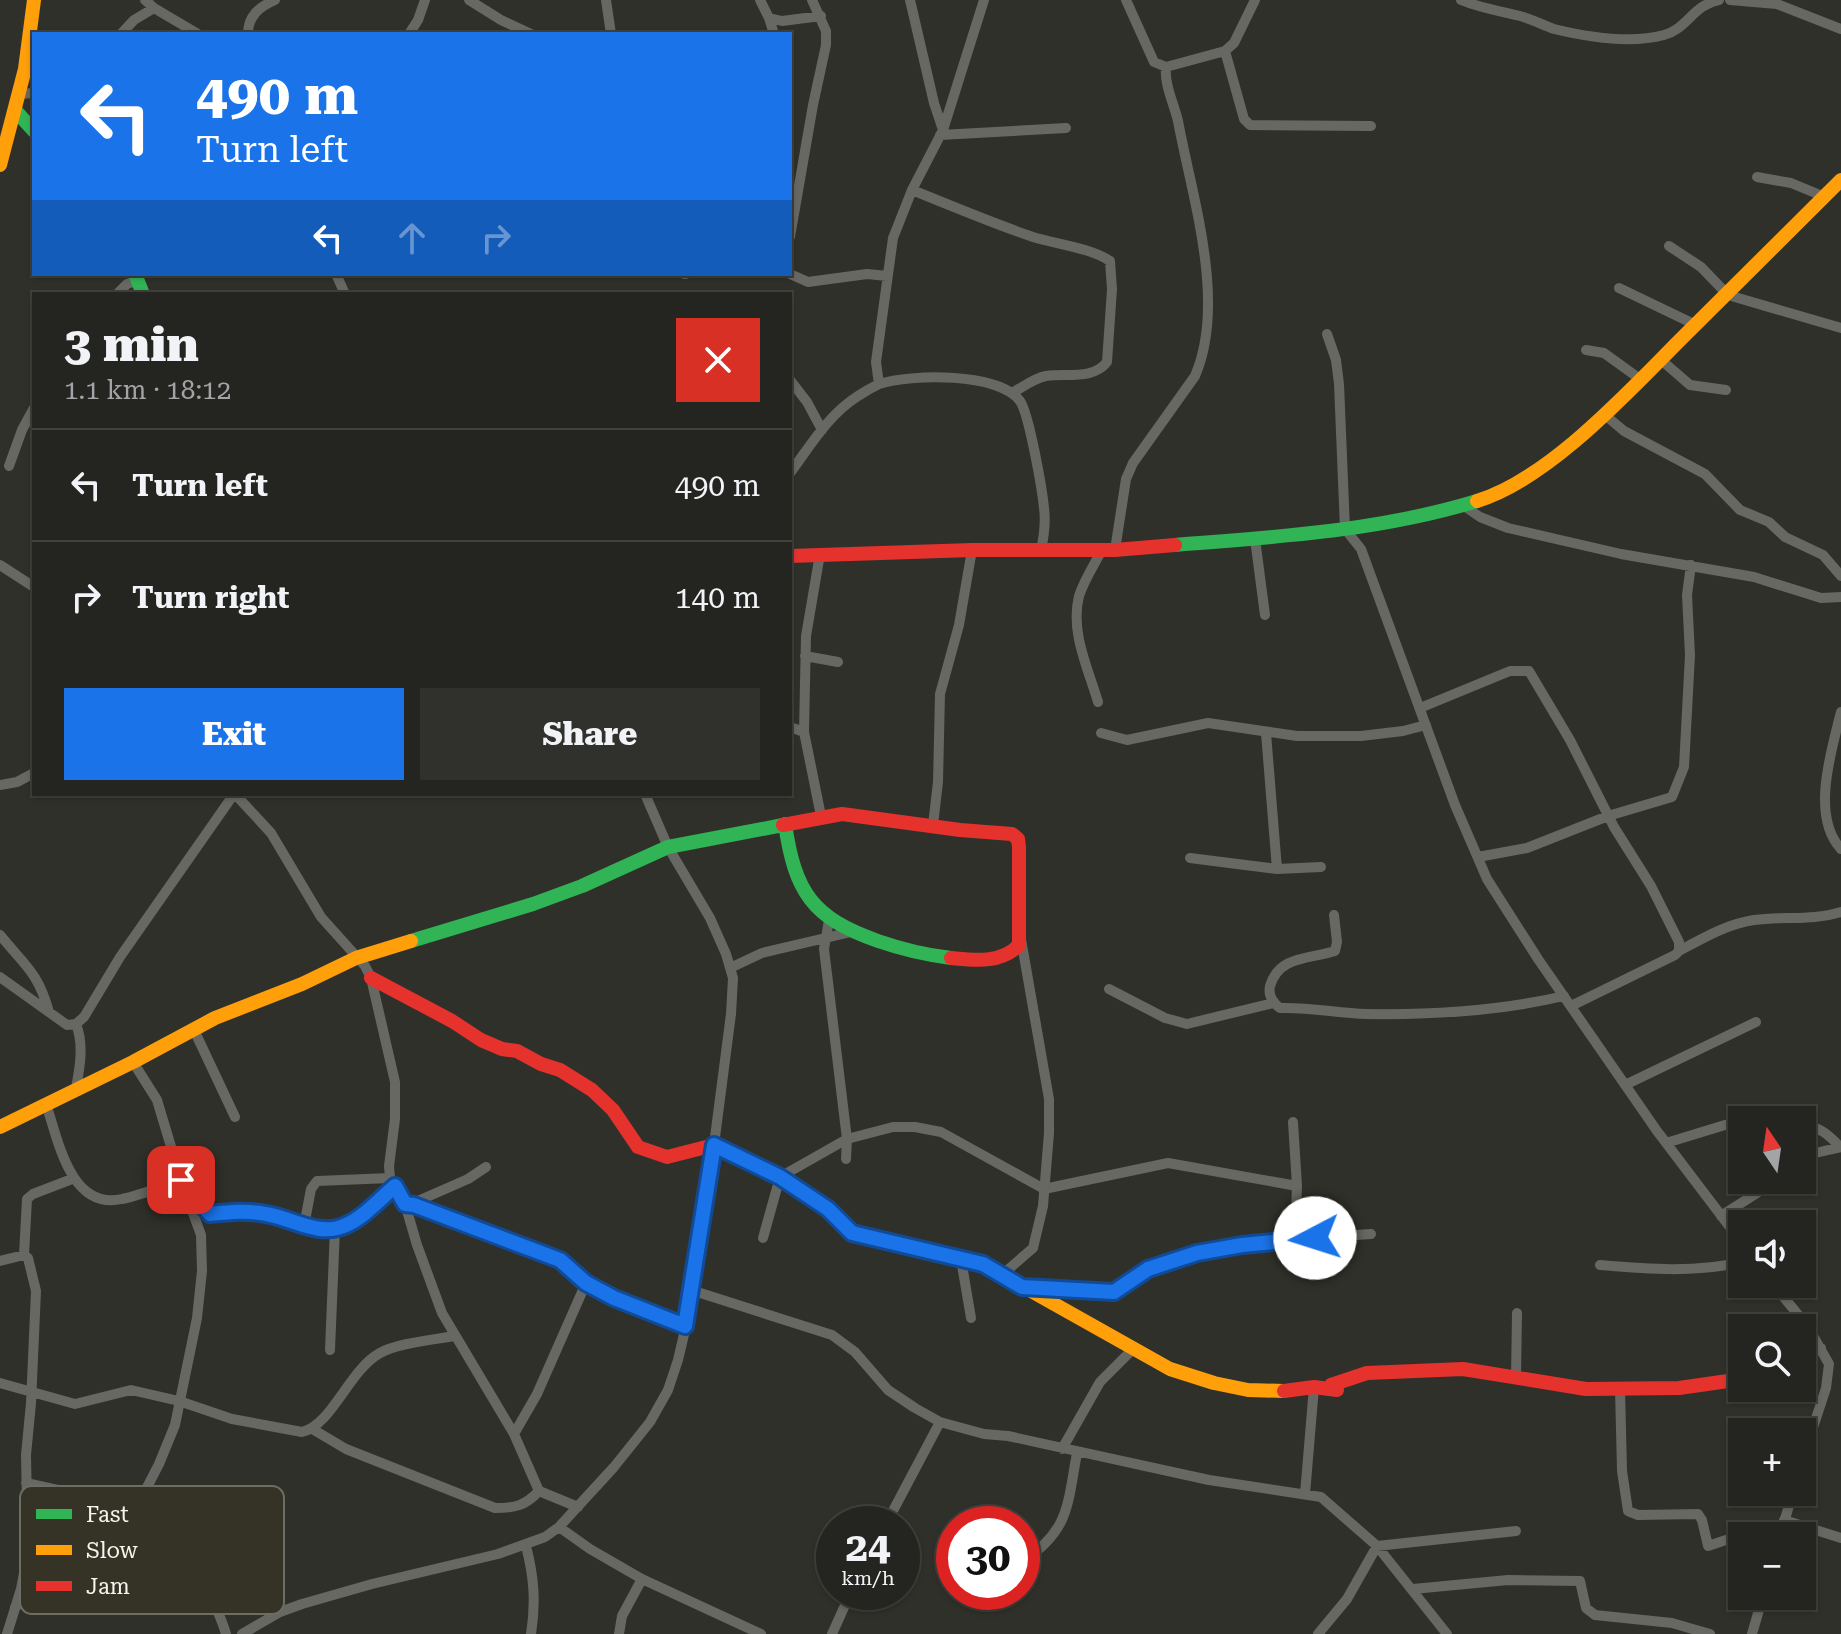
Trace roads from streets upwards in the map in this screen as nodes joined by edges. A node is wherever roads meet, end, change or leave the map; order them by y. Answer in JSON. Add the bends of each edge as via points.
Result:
{"nodes":[{"id":1,"x":34,"y":0,"type":"edge"},
{"id":2,"x":145,"y":0,"type":"edge"},
{"id":3,"x":275,"y":0,"type":"edge"},
{"id":4,"x":425,"y":0,"type":"edge"},
{"id":5,"x":469,"y":0,"type":"edge"},
{"id":6,"x":606,"y":0,"type":"edge"},
{"id":7,"x":760,"y":0,"type":"edge"},
{"id":8,"x":812,"y":0,"type":"edge"},
{"id":9,"x":910,"y":0,"type":"edge"},
{"id":10,"x":984,"y":0,"type":"edge"},
{"id":11,"x":1126,"y":0,"type":"edge"},
{"id":12,"x":1255,"y":0,"type":"edge"},
{"id":13,"x":1461,"y":0,"type":"edge"},
{"id":14,"x":1719,"y":0,"type":"edge"},
{"id":15,"x":1730,"y":0,"type":"edge"},
{"id":16,"x":154,"y":8,"type":"junction"},
{"id":17,"x":821,"y":16,"type":"junction"},
{"id":18,"x":769,"y":18,"type":"junction"},
{"id":19,"x":1841,"y":29,"type":"edge"},
{"id":20,"x":123,"y":32,"type":"edge"},
{"id":21,"x":195,"y":32,"type":"edge"},
{"id":22,"x":248,"y":32,"type":"edge"},
{"id":23,"x":410,"y":32,"type":"edge"},
{"id":24,"x":527,"y":32,"type":"edge"},
{"id":25,"x":611,"y":32,"type":"edge"},
{"id":26,"x":773,"y":32,"type":"edge"},
{"id":27,"x":1225,"y":51,"type":"junction"},
{"id":28,"x":1166,"y":67,"type":"junction"},
{"id":29,"x":26,"y":94,"type":"edge"},
{"id":30,"x":15,"y":110,"type":"junction"},
{"id":31,"x":1371,"y":126,"type":"dead end"},
{"id":32,"x":1066,"y":128,"type":"dead end"},
{"id":33,"x":32,"y":129,"type":"edge"},
{"id":34,"x":941,"y":133,"type":"junction"},
{"id":35,"x":8,"y":135,"type":"junction"},
{"id":36,"x":32,"y":139,"type":"edge"},
{"id":37,"x":0,"y":165,"type":"edge"},
{"id":38,"x":1757,"y":177,"type":"dead end"},
{"id":39,"x":1841,"y":180,"type":"edge"},
{"id":40,"x":912,"y":190,"type":"junction"},
{"id":41,"x":1825,"y":197,"type":"junction"},
{"id":42,"x":792,"y":226,"type":"edge"},
{"id":43,"x":1669,"y":246,"type":"dead end"},
{"id":44,"x":792,"y":275,"type":"edge"},
{"id":45,"x":887,"y":276,"type":"junction"},
{"id":46,"x":138,"y":283,"type":"edge"},
{"id":47,"x":1619,"y":288,"type":"dead end"},
{"id":48,"x":119,"y":292,"type":"edge"},
{"id":49,"x":1728,"y":295,"type":"junction"},
{"id":50,"x":1696,"y":325,"type":"junction"},
{"id":51,"x":1841,"y":328,"type":"edge"},
{"id":52,"x":1327,"y":334,"type":"dead end"},
{"id":53,"x":1586,"y":350,"type":"dead end"},
{"id":54,"x":1660,"y":359,"type":"junction"},
{"id":55,"x":1640,"y":379,"type":"junction"},
{"id":56,"x":792,"y":383,"type":"edge"},
{"id":57,"x":879,"y":384,"type":"junction"},
{"id":58,"x":1726,"y":390,"type":"dead end"},
{"id":59,"x":1012,"y":393,"type":"junction"},
{"id":60,"x":32,"y":412,"type":"edge"},
{"id":61,"x":1605,"y":415,"type":"junction"},
{"id":62,"x":822,"y":430,"type":"junction"},
{"id":63,"x":9,"y":466,"type":"dead end"},
{"id":64,"x":792,"y":470,"type":"edge"},
{"id":65,"x":1464,"y":506,"type":"junction"},
{"id":66,"x":1372,"y":526,"type":"junction"},
{"id":67,"x":1345,"y":529,"type":"junction"},
{"id":68,"x":1255,"y":539,"type":"junction"},
{"id":69,"x":1361,"y":549,"type":"junction"},
{"id":70,"x":972,"y":550,"type":"junction"},
{"id":71,"x":1041,"y":550,"type":"junction"},
{"id":72,"x":1108,"y":550,"type":"junction"},
{"id":73,"x":820,"y":554,"type":"junction"},
{"id":74,"x":792,"y":556,"type":"edge"},
{"id":75,"x":0,"y":565,"type":"edge"},
{"id":76,"x":1691,"y":565,"type":"junction"},
{"id":77,"x":1841,"y":576,"type":"edge"},
{"id":78,"x":32,"y":586,"type":"edge"},
{"id":79,"x":1841,"y":596,"type":"edge"},
{"id":80,"x":1265,"y":615,"type":"dead end"},
{"id":81,"x":805,"y":656,"type":"junction"},
{"id":82,"x":838,"y":662,"type":"dead end"},
{"id":83,"x":1098,"y":702,"type":"dead end"},
{"id":84,"x":1420,"y":708,"type":"junction"},
{"id":85,"x":1841,"y":712,"type":"edge"},
{"id":86,"x":1426,"y":725,"type":"junction"},
{"id":87,"x":792,"y":728,"type":"edge"},
{"id":88,"x":804,"y":732,"type":"junction"},
{"id":89,"x":1101,"y":733,"type":"dead end"},
{"id":90,"x":1266,"y":733,"type":"junction"},
{"id":91,"x":32,"y":774,"type":"edge"},
{"id":92,"x":0,"y":785,"type":"edge"},
{"id":93,"x":234,"y":796,"type":"edge"},
{"id":94,"x":237,"y":796,"type":"edge"},
{"id":95,"x":646,"y":796,"type":"edge"},
{"id":96,"x":821,"y":816,"type":"junction"},
{"id":97,"x":1608,"y":816,"type":"junction"},
{"id":98,"x":785,"y":824,"type":"junction"},
{"id":99,"x":933,"y":825,"type":"junction"},
{"id":100,"x":668,"y":847,"type":"junction"},
{"id":101,"x":1841,"y":849,"type":"edge"},
{"id":102,"x":1478,"y":857,"type":"junction"},
{"id":103,"x":1190,"y":858,"type":"dead end"},
{"id":104,"x":1321,"y":867,"type":"dead end"},
{"id":105,"x":1277,"y":869,"type":"junction"},
{"id":106,"x":1841,"y":912,"type":"edge"},
{"id":107,"x":1334,"y":915,"type":"dead end"},
{"id":108,"x":829,"y":920,"type":"junction"},
{"id":109,"x":851,"y":932,"type":"junction"},
{"id":110,"x":0,"y":935,"type":"edge"},
{"id":111,"x":826,"y":938,"type":"junction"},
{"id":112,"x":1020,"y":938,"type":"junction"},
{"id":113,"x":1679,"y":951,"type":"junction"},
{"id":114,"x":356,"y":958,"type":"junction"},
{"id":115,"x":730,"y":968,"type":"junction"},
{"id":116,"x":0,"y":977,"type":"edge"},
{"id":117,"x":371,"y":978,"type":"junction"},
{"id":118,"x":1109,"y":989,"type":"dead end"},
{"id":119,"x":1564,"y":996,"type":"junction"},
{"id":120,"x":1273,"y":1003,"type":"junction"},
{"id":121,"x":1571,"y":1006,"type":"junction"},
{"id":122,"x":49,"y":1012,"type":"junction"},
{"id":123,"x":1756,"y":1022,"type":"dead end"},
{"id":124,"x":76,"y":1024,"type":"junction"},
{"id":125,"x":194,"y":1030,"type":"junction"},
{"id":126,"x":133,"y":1062,"type":"junction"},
{"id":127,"x":1625,"y":1085,"type":"junction"},
{"id":128,"x":76,"y":1088,"type":"junction"},
{"id":129,"x":46,"y":1104,"type":"junction"},
{"id":130,"x":235,"y":1117,"type":"dead end"},
{"id":131,"x":1293,"y":1122,"type":"dead end"},
{"id":132,"x":1728,"y":1125,"type":"edge"},
{"id":133,"x":0,"y":1127,"type":"edge"},
{"id":134,"x":1816,"y":1127,"type":"edge"},
{"id":135,"x":847,"y":1139,"type":"junction"},
{"id":136,"x":1666,"y":1143,"type":"junction"},
{"id":137,"x":714,"y":1145,"type":"junction"},
{"id":138,"x":1840,"y":1147,"type":"edge"},
{"id":139,"x":1816,"y":1153,"type":"edge"},
{"id":140,"x":846,"y":1159,"type":"dead end"},
{"id":141,"x":486,"y":1167,"type":"dead end"},
{"id":142,"x":780,"y":1177,"type":"junction"},
{"id":143,"x":72,"y":1179,"type":"junction"},
{"id":144,"x":181,"y":1180,"type":"junction"},
{"id":145,"x":393,"y":1182,"type":"junction"},
{"id":146,"x":1297,"y":1186,"type":"junction"},
{"id":147,"x":1044,"y":1189,"type":"junction"},
{"id":148,"x":1755,"y":1194,"type":"edge"},
{"id":149,"x":410,"y":1204,"type":"junction"},
{"id":150,"x":1721,"y":1216,"type":"junction"},
{"id":151,"x":1728,"y":1225,"type":"edge"},
{"id":152,"x":304,"y":1226,"type":"junction"},
{"id":153,"x":335,"y":1228,"type":"junction"},
{"id":154,"x":1371,"y":1234,"type":"dead end"},
{"id":155,"x":763,"y":1238,"type":"dead end"},
{"id":156,"x":1295,"y":1239,"type":"junction"},
{"id":157,"x":24,"y":1255,"type":"junction"},
{"id":158,"x":961,"y":1259,"type":"junction"},
{"id":159,"x":0,"y":1261,"type":"edge"},
{"id":160,"x":1600,"y":1265,"type":"dead end"},
{"id":161,"x":1728,"y":1265,"type":"edge"},
{"id":162,"x":1003,"y":1274,"type":"junction"},
{"id":163,"x":586,"y":1283,"type":"junction"},
{"id":164,"x":1022,"y":1287,"type":"junction"},
{"id":165,"x":691,"y":1290,"type":"junction"},
{"id":166,"x":1784,"y":1298,"type":"edge"},
{"id":167,"x":1517,"y":1313,"type":"dead end"},
{"id":168,"x":971,"y":1318,"type":"dead end"},
{"id":169,"x":685,"y":1326,"type":"junction"},
{"id":170,"x":454,"y":1336,"type":"junction"},
{"id":171,"x":1821,"y":1348,"type":"junction"},
{"id":172,"x":1133,"y":1349,"type":"junction"},
{"id":173,"x":330,"y":1350,"type":"dead end"},
{"id":174,"x":1816,"y":1350,"type":"edge"},
{"id":175,"x":1516,"y":1376,"type":"junction"},
{"id":176,"x":1728,"y":1381,"type":"edge"},
{"id":177,"x":0,"y":1383,"type":"edge"},
{"id":178,"x":1314,"y":1387,"type":"junction"},
{"id":179,"x":1620,"y":1389,"type":"junction"},
{"id":180,"x":31,"y":1392,"type":"junction"},
{"id":181,"x":179,"y":1401,"type":"junction"},
{"id":182,"x":1816,"y":1418,"type":"edge"},
{"id":183,"x":940,"y":1422,"type":"junction"},
{"id":184,"x":314,"y":1430,"type":"junction"},
{"id":185,"x":514,"y":1434,"type":"junction"},
{"id":186,"x":1062,"y":1449,"type":"junction"},
{"id":187,"x":1077,"y":1453,"type":"junction"},
{"id":188,"x":26,"y":1483,"type":"junction"},
{"id":189,"x":26,"y":1486,"type":"edge"},
{"id":190,"x":40,"y":1486,"type":"edge"},
{"id":191,"x":148,"y":1486,"type":"edge"},
{"id":192,"x":539,"y":1491,"type":"junction"},
{"id":193,"x":1305,"y":1494,"type":"junction"},
{"id":194,"x":896,"y":1506,"type":"edge"},
{"id":195,"x":1788,"y":1506,"type":"edge"},
{"id":196,"x":578,"y":1507,"type":"junction"},
{"id":197,"x":1784,"y":1520,"type":"joint"},
{"id":198,"x":559,"y":1527,"type":"junction"},
{"id":199,"x":1516,"y":1531,"type":"dead end"},
{"id":200,"x":1841,"y":1538,"type":"edge"},
{"id":201,"x":1728,"y":1540,"type":"edge"},
{"id":202,"x":526,"y":1546,"type":"junction"},
{"id":203,"x":1377,"y":1546,"type":"junction"},
{"id":204,"x":1040,"y":1550,"type":"edge"},
{"id":205,"x":642,"y":1579,"type":"junction"},
{"id":206,"x":20,"y":1586,"type":"edge"},
{"id":207,"x":1413,"y":1589,"type":"junction"},
{"id":208,"x":20,"y":1603,"type":"edge"},
{"id":209,"x":15,"y":1607,"type":"junction"},
{"id":210,"x":843,"y":1610,"type":"edge"},
{"id":211,"x":1759,"y":1610,"type":"edge"},
{"id":212,"x":284,"y":1611,"type":"edge"},
{"id":213,"x":218,"y":1614,"type":"edge"},
{"id":214,"x":277,"y":1614,"type":"edge"},
{"id":215,"x":7,"y":1634,"type":"edge"},
{"id":216,"x":226,"y":1634,"type":"edge"},
{"id":217,"x":242,"y":1634,"type":"edge"},
{"id":218,"x":531,"y":1634,"type":"edge"},
{"id":219,"x":619,"y":1634,"type":"edge"},
{"id":220,"x":761,"y":1634,"type":"edge"},
{"id":221,"x":832,"y":1634,"type":"edge"},
{"id":222,"x":1318,"y":1634,"type":"edge"},
{"id":223,"x":1447,"y":1634,"type":"edge"},
{"id":224,"x":1710,"y":1634,"type":"edge"},
{"id":225,"x":1752,"y":1634,"type":"edge"}],
"edges":[{"from":1,"to":29,"type":"street"},
{"from":2,"to":16,"type":"street"},
{"from":3,"to":22,"type":"street","via":[[260,7]]},
{"from":4,"to":23,"type":"street"},
{"from":5,"to":24,"type":"street"},
{"from":6,"to":25,"type":"street"},
{"from":7,"to":18,"type":"street"},
{"from":8,"to":17,"type":"street"},
{"from":9,"to":34,"type":"street"},
{"from":10,"to":34,"type":"street"},
{"from":11,"to":28,"type":"street","via":[[1154,62]]},
{"from":12,"to":27,"type":"street"},
{"from":13,"to":14,"type":"street","via":[[1554,29],[1632,38],[1663,36],[1701,6]]},
{"from":15,"to":19,"type":"street","via":[[1777,4]]},
{"from":16,"to":20,"type":"street"},
{"from":16,"to":21,"type":"street"},
{"from":17,"to":18,"type":"street"},
{"from":17,"to":42,"type":"street","via":[[826,45]]},
{"from":18,"to":26,"type":"street"},
{"from":27,"to":28,"type":"street"},
{"from":27,"to":31,"type":"street","via":[[1250,125]]},
{"from":28,"to":72,"type":"street","via":[[1207,273],[1207,328],[1195,376],[1133,463]]},
{"from":29,"to":30,"type":"street"},
{"from":30,"to":33,"type":"street"},
{"from":30,"to":35,"type":"street"},
{"from":32,"to":34,"type":"street"},
{"from":34,"to":40,"type":"street"},
{"from":35,"to":36,"type":"street"},
{"from":35,"to":37,"type":"street"},
{"from":38,"to":41,"type":"street"},
{"from":39,"to":41,"type":"street"},
{"from":40,"to":45,"type":"street","via":[[893,238]]},
{"from":40,"to":59,"type":"street","via":[[1110,261],[1107,362],[1102,369],[1044,377]]},
{"from":41,"to":49,"type":"street"},
{"from":43,"to":49,"type":"street","via":[[1701,267]]},
{"from":44,"to":45,"type":"street","via":[[808,282]]},
{"from":45,"to":57,"type":"street","via":[[876,362]]},
{"from":46,"to":48,"type":"street"},
{"from":47,"to":50,"type":"street"},
{"from":49,"to":50,"type":"street"},
{"from":49,"to":51,"type":"street"},
{"from":50,"to":54,"type":"street"},
{"from":52,"to":67,"type":"street","via":[[1339,384]]},
{"from":53,"to":55,"type":"street","via":[[1604,353]]},
{"from":54,"to":55,"type":"street"},
{"from":54,"to":58,"type":"street","via":[[1690,385]]},
{"from":55,"to":61,"type":"street"},
{"from":56,"to":62,"type":"street"},
{"from":57,"to":59,"type":"street","via":[[949,377]]},
{"from":57,"to":62,"type":"street","via":[[829,418]]},
{"from":59,"to":71,"type":"street","via":[[1029,422],[1044,508]]},
{"from":60,"to":63,"type":"street"},
{"from":61,"to":65,"type":"street","via":[[1539,469],[1494,496]]},
{"from":61,"to":77,"type":"street","via":[[1624,431],[1705,474],[1740,510],[1823,555]]},
{"from":62,"to":64,"type":"street"},
{"from":65,"to":66,"type":"street"},
{"from":65,"to":76,"type":"street","via":[[1508,528]]},
{"from":66,"to":67,"type":"street"},
{"from":66,"to":69,"type":"street","via":[[1363,535]]},
{"from":67,"to":68,"type":"street"},
{"from":67,"to":69,"type":"street"},
{"from":68,"to":72,"type":"street"},
{"from":68,"to":80,"type":"street"},
{"from":69,"to":84,"type":"street"},
{"from":70,"to":71,"type":"street"},
{"from":70,"to":73,"type":"street"},
{"from":70,"to":99,"type":"street","via":[[940,694]]},
{"from":71,"to":72,"type":"street"},
{"from":72,"to":83,"type":"street","via":[[1077,608],[1083,660]]},
{"from":73,"to":74,"type":"street"},
{"from":73,"to":81,"type":"street"},
{"from":75,"to":78,"type":"street"},
{"from":76,"to":79,"type":"street","via":[[1821,598]]},
{"from":76,"to":97,"type":"street","via":[[1684,767],[1672,797]]},
{"from":81,"to":82,"type":"street"},
{"from":81,"to":88,"type":"street"},
{"from":84,"to":86,"type":"street"},
{"from":84,"to":97,"type":"street","via":[[1510,671],[1529,671]]},
{"from":85,"to":101,"type":"street","via":[[1825,786],[1831,831]]},
{"from":86,"to":90,"type":"street","via":[[1361,736]]},
{"from":86,"to":102,"type":"street"},
{"from":87,"to":88,"type":"street"},
{"from":88,"to":96,"type":"street"},
{"from":89,"to":90,"type":"street","via":[[1127,740],[1208,723]]},
{"from":90,"to":105,"type":"street"},
{"from":91,"to":92,"type":"street"},
{"from":93,"to":124,"type":"street"},
{"from":94,"to":114,"type":"street","via":[[271,833],[321,917]]},
{"from":95,"to":100,"type":"street"},
{"from":96,"to":98,"type":"street"},
{"from":96,"to":99,"type":"street"},
{"from":97,"to":102,"type":"street","via":[[1527,848]]},
{"from":97,"to":113,"type":"street","via":[[1651,886]]},
{"from":98,"to":100,"type":"street"},
{"from":98,"to":108,"type":"street","via":[[795,870]]},
{"from":99,"to":112,"type":"street","via":[[1018,839]]},
{"from":100,"to":114,"type":"street","via":[[533,904]]},
{"from":100,"to":115,"type":"street","via":[[710,918]]},
{"from":102,"to":119,"type":"street"},
{"from":103,"to":105,"type":"street"},
{"from":104,"to":105,"type":"street"},
{"from":106,"to":113,"type":"street","via":[[1732,925]]},
{"from":107,"to":120,"type":"street","via":[[1337,948],[1285,964],[1269,989]]},
{"from":108,"to":109,"type":"street"},
{"from":108,"to":111,"type":"street"},
{"from":109,"to":111,"type":"street"},
{"from":109,"to":112,"type":"street","via":[[898,948],[986,960],[1011,954]]},
{"from":110,"to":122,"type":"street","via":[[32,971]]},
{"from":111,"to":115,"type":"street","via":[[762,953]]},
{"from":111,"to":135,"type":"street"},
{"from":112,"to":147,"type":"street","via":[[1049,1099]]},
{"from":113,"to":121,"type":"street"},
{"from":114,"to":117,"type":"street"},
{"from":114,"to":125,"type":"street"},
{"from":115,"to":137,"type":"street","via":[[731,1014]]},
{"from":116,"to":122,"type":"street"},
{"from":117,"to":137,"type":"street","via":[[481,1040],[560,1070],[592,1090],[638,1147],[667,1157]]},
{"from":117,"to":145,"type":"street","via":[[395,1082],[389,1166]]},
{"from":118,"to":120,"type":"street","via":[[1187,1024]]},
{"from":119,"to":120,"type":"street","via":[[1417,1013],[1350,1013],[1280,1008]]},
{"from":119,"to":121,"type":"street"},
{"from":121,"to":127,"type":"street"},
{"from":122,"to":124,"type":"street","via":[[67,1025]]},
{"from":123,"to":127,"type":"street"},
{"from":124,"to":128,"type":"street"},
{"from":125,"to":126,"type":"street"},
{"from":125,"to":130,"type":"street"},
{"from":126,"to":128,"type":"street"},
{"from":126,"to":144,"type":"street","via":[[157,1100]]},
{"from":127,"to":136,"type":"street"},
{"from":128,"to":129,"type":"street"},
{"from":129,"to":133,"type":"street"},
{"from":129,"to":143,"type":"street"},
{"from":131,"to":146,"type":"street"},
{"from":132,"to":136,"type":"street"},
{"from":134,"to":138,"type":"street"},
{"from":135,"to":140,"type":"street"},
{"from":135,"to":142,"type":"street"},
{"from":135,"to":147,"type":"street","via":[[893,1127],[941,1132]]},
{"from":136,"to":150,"type":"street"},
{"from":137,"to":142,"type":"street"},
{"from":137,"to":165,"type":"street"},
{"from":138,"to":139,"type":"street"},
{"from":141,"to":149,"type":"street"},
{"from":142,"to":155,"type":"street"},
{"from":142,"to":158,"type":"street","via":[[828,1209],[852,1233]]},
{"from":143,"to":144,"type":"street","via":[[97,1200],[119,1200]]},
{"from":143,"to":157,"type":"street","via":[[27,1199]]},
{"from":144,"to":152,"type":"street","via":[[210,1214],[268,1214]]},
{"from":144,"to":181,"type":"street","via":[[201,1235],[202,1271]]},
{"from":145,"to":149,"type":"street"},
{"from":145,"to":152,"type":"street","via":[[317,1181]]},
{"from":145,"to":153,"type":"street","via":[[362,1214]]},
{"from":146,"to":147,"type":"street","via":[[1168,1163]]},
{"from":146,"to":156,"type":"street"},
{"from":147,"to":162,"type":"street","via":[[1033,1248]]},
{"from":148,"to":150,"type":"street"},
{"from":149,"to":163,"type":"street","via":[[560,1260]]},
{"from":149,"to":170,"type":"street","via":[[427,1277]]},
{"from":150,"to":151,"type":"street"},
{"from":152,"to":153,"type":"street"},
{"from":153,"to":173,"type":"street"},
{"from":154,"to":156,"type":"street"},
{"from":156,"to":164,"type":"street","via":[[1168,1261],[1114,1292]]},
{"from":157,"to":159,"type":"street"},
{"from":157,"to":180,"type":"street","via":[[32,1266],[36,1291]]},
{"from":158,"to":162,"type":"street"},
{"from":158,"to":168,"type":"street"},
{"from":160,"to":161,"type":"street"},
{"from":162,"to":164,"type":"street"},
{"from":163,"to":169,"type":"street"},
{"from":163,"to":185,"type":"street"},
{"from":164,"to":172,"type":"street"},
{"from":165,"to":169,"type":"street"},
{"from":165,"to":183,"type":"street","via":[[832,1335],[888,1390]]},
{"from":166,"to":171,"type":"street"},
{"from":167,"to":175,"type":"street"},
{"from":169,"to":196,"type":"street","via":[[668,1390],[650,1422]]},
{"from":170,"to":184,"type":"street","via":[[378,1354]]},
{"from":170,"to":185,"type":"street"},
{"from":171,"to":174,"type":"street"},
{"from":171,"to":182,"type":"street","via":[[1829,1375]]},
{"from":172,"to":178,"type":"street","via":[[1170,1369],[1214,1383],[1248,1390]]},
{"from":172,"to":186,"type":"street","via":[[1100,1382]]},
{"from":175,"to":178,"type":"street","via":[[1463,1369],[1392,1371],[1331,1385],[1337,1390]]},
{"from":175,"to":179,"type":"street","via":[[1563,1387]]},
{"from":176,"to":179,"type":"street"},
{"from":177,"to":180,"type":"street"},
{"from":178,"to":193,"type":"street"},
{"from":179,"to":201,"type":"street","via":[[1628,1511],[1698,1514],[1708,1546]]},
{"from":180,"to":181,"type":"street","via":[[75,1404],[131,1390]]},
{"from":180,"to":188,"type":"street"},
{"from":181,"to":184,"type":"street","via":[[258,1425]]},
{"from":181,"to":191,"type":"street","via":[[167,1447]]},
{"from":183,"to":186,"type":"street"},
{"from":183,"to":194,"type":"street"},
{"from":184,"to":192,"type":"street","via":[[346,1449],[495,1508],[516,1508]]},
{"from":185,"to":192,"type":"street"},
{"from":186,"to":187,"type":"street"},
{"from":187,"to":193,"type":"street"},
{"from":187,"to":204,"type":"street","via":[[1063,1521]]},
{"from":188,"to":189,"type":"street"},
{"from":188,"to":190,"type":"street"},
{"from":192,"to":196,"type":"street"},
{"from":193,"to":203,"type":"street","via":[[1321,1497]]},
{"from":195,"to":197,"type":"street"},
{"from":196,"to":198,"type":"street"},
{"from":197,"to":200,"type":"street"},
{"from":198,"to":202,"type":"street"},
{"from":198,"to":205,"type":"street"},
{"from":199,"to":203,"type":"street"},
{"from":202,"to":212,"type":"street"},
{"from":202,"to":218,"type":"street","via":[[536,1608]]},
{"from":203,"to":207,"type":"street"},
{"from":203,"to":222,"type":"street","via":[[1347,1599]]},
{"from":205,"to":219,"type":"street","via":[[622,1616]]},
{"from":205,"to":220,"type":"street"},
{"from":206,"to":209,"type":"street"},
{"from":207,"to":223,"type":"street"},
{"from":207,"to":224,"type":"street","via":[[1508,1580],[1580,1581],[1586,1608],[1595,1615],[1672,1623]]},
{"from":208,"to":209,"type":"street"},
{"from":209,"to":215,"type":"street"},
{"from":210,"to":221,"type":"street"},
{"from":211,"to":225,"type":"street"},
{"from":213,"to":216,"type":"street"},
{"from":214,"to":217,"type":"street"}]}
